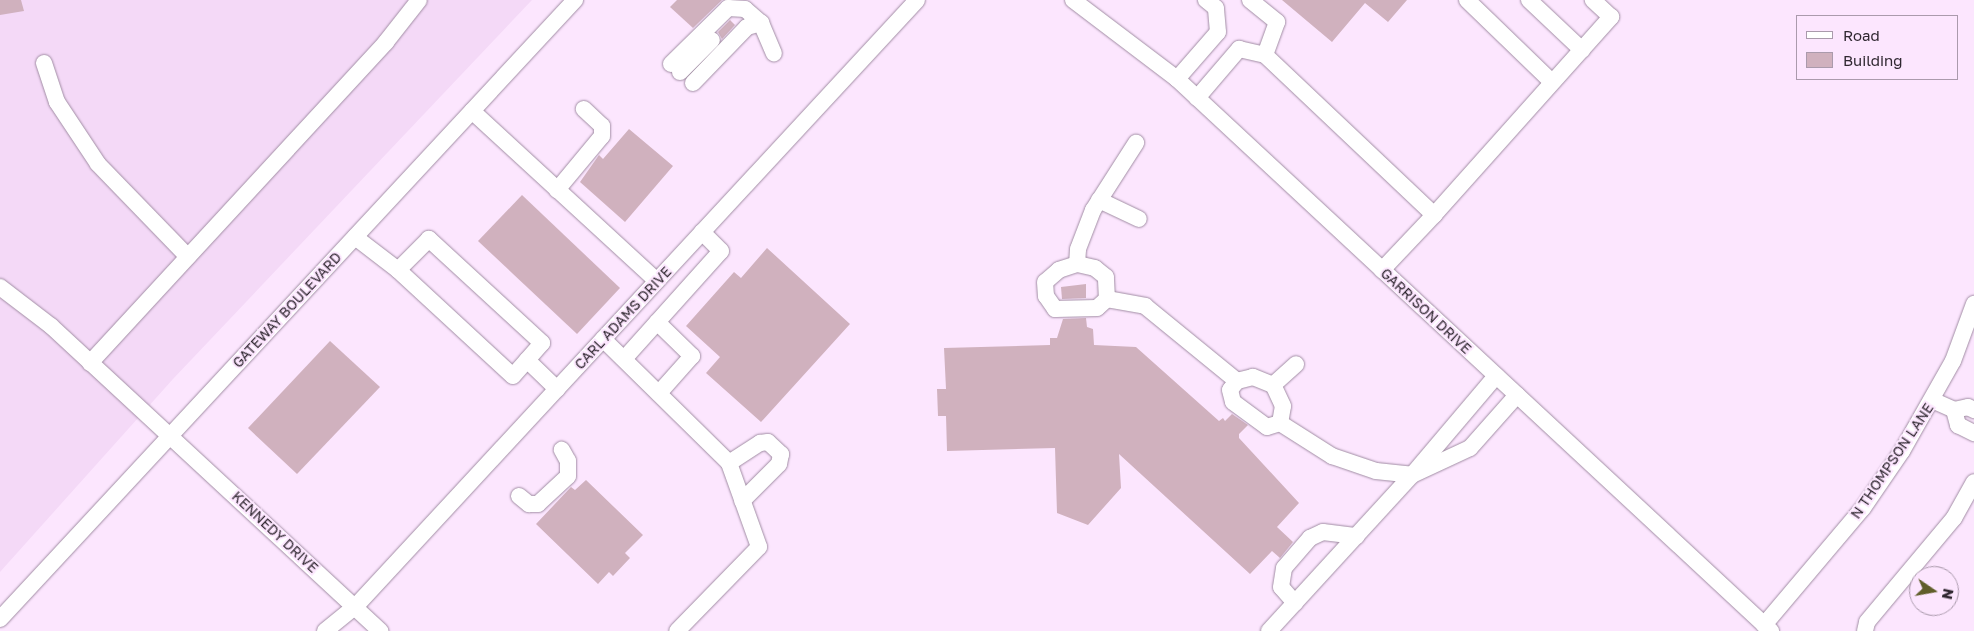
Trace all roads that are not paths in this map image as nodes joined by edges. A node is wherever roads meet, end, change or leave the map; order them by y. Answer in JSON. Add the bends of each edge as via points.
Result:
{"nodes":[{"id":1,"x":419,"y":0,"type":"edge"},
{"id":2,"x":575,"y":0,"type":"edge"},
{"id":3,"x":917,"y":0,"type":"edge"},
{"id":4,"x":1073,"y":0,"type":"edge"},
{"id":5,"x":1250,"y":0,"type":"edge"},
{"id":6,"x":1468,"y":0,"type":"edge"},
{"id":7,"x":1528,"y":0,"type":"edge"},
{"id":8,"x":1593,"y":0,"type":"edge"},
{"id":9,"x":1217,"y":3,"type":"edge"},
{"id":10,"x":757,"y":20,"type":"junction"},
{"id":11,"x":1218,"y":32,"type":"junction"},
{"id":12,"x":1239,"y":49,"type":"junction"},
{"id":13,"x":1582,"y":50,"type":"junction"},
{"id":14,"x":774,"y":53,"type":"dead end"},
{"id":15,"x":1265,"y":55,"type":"junction"},
{"id":16,"x":44,"y":63,"type":"dead end"},
{"id":17,"x":676,"y":68,"type":"dead end"},
{"id":18,"x":1176,"y":79,"type":"junction"},
{"id":19,"x":1552,"y":82,"type":"junction"},
{"id":20,"x":693,"y":83,"type":"dead end"},
{"id":21,"x":1197,"y":98,"type":"junction"},
{"id":22,"x":584,"y":109,"type":"dead end"},
{"id":23,"x":472,"y":111,"type":"junction"},
{"id":24,"x":1136,"y":143,"type":"dead end"},
{"id":25,"x":557,"y":190,"type":"junction"},
{"id":26,"x":1099,"y":200,"type":"junction"},
{"id":27,"x":1434,"y":215,"type":"junction"},
{"id":28,"x":1139,"y":219,"type":"dead end"},
{"id":29,"x":702,"y":232,"type":"junction"},
{"id":30,"x":355,"y":237,"type":"junction"},
{"id":31,"x":188,"y":257,"type":"junction"},
{"id":32,"x":1078,"y":264,"type":"junction"},
{"id":33,"x":398,"y":270,"type":"junction"},
{"id":34,"x":1382,"y":270,"type":"junction"},
{"id":35,"x":657,"y":281,"type":"junction"},
{"id":36,"x":0,"y":287,"type":"edge"},
{"id":37,"x":1107,"y":299,"type":"junction"},
{"id":38,"x":1974,"y":304,"type":"edge"},
{"id":39,"x":657,"y":322,"type":"junction"},
{"id":40,"x":603,"y":340,"type":"junction"},
{"id":41,"x":624,"y":359,"type":"junction"},
{"id":42,"x":527,"y":360,"type":"junction"},
{"id":43,"x":90,"y":363,"type":"junction"},
{"id":44,"x":1296,"y":364,"type":"dead end"},
{"id":45,"x":1496,"y":376,"type":"junction"},
{"id":46,"x":1237,"y":381,"type":"junction"},
{"id":47,"x":1273,"y":385,"type":"junction"},
{"id":48,"x":557,"y":389,"type":"junction"},
{"id":49,"x":659,"y":393,"type":"junction"},
{"id":50,"x":1517,"y":395,"type":"junction"},
{"id":51,"x":1932,"y":400,"type":"junction"},
{"id":52,"x":1954,"y":410,"type":"junction"},
{"id":53,"x":1974,"y":410,"type":"edge"},
{"id":54,"x":1280,"y":423,"type":"junction"},
{"id":55,"x":1974,"y":433,"type":"edge"},
{"id":56,"x":169,"y":435,"type":"junction"},
{"id":57,"x":562,"y":450,"type":"dead end"},
{"id":58,"x":729,"y":463,"type":"junction"},
{"id":59,"x":1412,"y":475,"type":"junction"},
{"id":60,"x":1974,"y":482,"type":"edge"},
{"id":61,"x":518,"y":496,"type":"dead end"},
{"id":62,"x":742,"y":501,"type":"junction"},
{"id":63,"x":1357,"y":536,"type":"junction"},
{"id":64,"x":1296,"y":603,"type":"junction"},
{"id":65,"x":355,"y":608,"type":"junction"},
{"id":66,"x":0,"y":619,"type":"edge"},
{"id":67,"x":1768,"y":628,"type":"edge"},
{"id":68,"x":325,"y":631,"type":"edge"},
{"id":69,"x":380,"y":631,"type":"edge"},
{"id":70,"x":677,"y":631,"type":"edge"},
{"id":71,"x":1269,"y":631,"type":"edge"},
{"id":72,"x":1865,"y":631,"type":"edge"}],
"edges":[{"from":1,"to":31,"type":"street","via":[[381,48]]},
{"from":2,"to":23,"type":"street","name":"GATEWAY BOULEVARD"},
{"from":3,"to":29,"type":"street","name":"CARL ADAMS DRIVE"},
{"from":4,"to":18,"type":"street","name":"GARRISON DRIVE"},
{"from":5,"to":15,"type":"street","via":[[1277,22]]},
{"from":6,"to":19,"type":"street"},
{"from":7,"to":13,"type":"street"},
{"from":8,"to":13,"type":"street","via":[[1611,17]]},
{"from":9,"to":11,"type":"street"},
{"from":10,"to":14,"type":"street"},
{"from":10,"to":17,"type":"street","via":[[745,9],[728,8]]},
{"from":10,"to":20,"type":"street"},
{"from":11,"to":12,"type":"street"},
{"from":11,"to":18,"type":"street"},
{"from":12,"to":15,"type":"street"},
{"from":12,"to":21,"type":"street"},
{"from":13,"to":19,"type":"street"},
{"from":15,"to":27,"type":"street"},
{"from":16,"to":31,"type":"street","via":[[57,102],[98,164]]},
{"from":18,"to":21,"type":"street","name":"GARRISON DRIVE"},
{"from":19,"to":27,"type":"street"},
{"from":21,"to":34,"type":"street","name":"GARRISON DRIVE"},
{"from":22,"to":25,"type":"street","via":[[602,126],[602,136]]},
{"from":23,"to":25,"type":"street"},
{"from":23,"to":30,"type":"street","name":"GATEWAY BOULEVARD"},
{"from":24,"to":26,"type":"street"},
{"from":25,"to":35,"type":"street"},
{"from":26,"to":28,"type":"street"},
{"from":26,"to":32,"type":"street","via":[[1078,249]]},
{"from":27,"to":34,"type":"street"},
{"from":29,"to":35,"type":"street","name":"CARL ADAMS DRIVE"},
{"from":29,"to":39,"type":"street","via":[[721,251]]},
{"from":30,"to":33,"type":"street"},
{"from":30,"to":56,"type":"street","name":"GATEWAY BOULEVARD"},
{"from":31,"to":43,"type":"street"},
{"from":32,"to":37,"type":"street","via":[[1095,268],[1106,277]]},
{"from":32,"to":37,"type":"street","via":[[1059,270],[1045,282],[1046,296],[1055,309],[1097,308]]},
{"from":33,"to":42,"type":"street","via":[[513,376]]},
{"from":33,"to":42,"type":"street","via":[[429,239],[542,343]]},
{"from":34,"to":45,"type":"street","name":"GARRISON DRIVE"},
{"from":35,"to":40,"type":"street","name":"CARL ADAMS DRIVE"},
{"from":36,"to":43,"type":"street","name":"KENNEDY DRIVE"},
{"from":37,"to":46,"type":"street","via":[[1146,306]]},
{"from":38,"to":51,"type":"street","name":"N THOMPSON LANE","via":[[1953,360]]},
{"from":39,"to":41,"type":"street"},
{"from":39,"to":49,"type":"street","via":[[692,356]]},
{"from":40,"to":41,"type":"street"},
{"from":40,"to":48,"type":"street","name":"CARL ADAMS DRIVE"},
{"from":41,"to":49,"type":"street"},
{"from":42,"to":48,"type":"street"},
{"from":43,"to":56,"type":"street","name":"KENNEDY DRIVE"},
{"from":44,"to":47,"type":"street"},
{"from":45,"to":50,"type":"street","name":"GARRISON DRIVE"},
{"from":45,"to":59,"type":"street"},
{"from":46,"to":47,"type":"street","via":[[1253,377]]},
{"from":46,"to":54,"type":"street","via":[[1230,390],[1232,402],[1266,427]]},
{"from":47,"to":54,"type":"street","via":[[1283,406]]},
{"from":48,"to":65,"type":"street","name":"CARL ADAMS DRIVE"},
{"from":49,"to":58,"type":"street"},
{"from":50,"to":59,"type":"street","via":[[1470,448]]},
{"from":50,"to":67,"type":"street","name":"GARRISON DRIVE"},
{"from":51,"to":52,"type":"street"},
{"from":51,"to":67,"type":"street","name":"N THOMPSON LANE","via":[[1863,508]]},
{"from":52,"to":53,"type":"street","via":[[1968,407]]},
{"from":52,"to":55,"type":"street","via":[[1958,424]]},
{"from":54,"to":59,"type":"street","via":[[1332,456],[1376,471]]},
{"from":56,"to":65,"type":"street","name":"KENNEDY DRIVE"},
{"from":56,"to":66,"type":"street","name":"GATEWAY BOULEVARD"},
{"from":57,"to":61,"type":"street","via":[[568,461],[568,476],[545,501],[530,504]]},
{"from":58,"to":62,"type":"street"},
{"from":58,"to":62,"type":"street","via":[[760,443],[768,442],[781,454],[779,464]]},
{"from":59,"to":63,"type":"street"},
{"from":60,"to":72,"type":"street","via":[[1954,518],[1866,622]]},
{"from":62,"to":70,"type":"street","via":[[759,548]]},
{"from":63,"to":64,"type":"street"},
{"from":63,"to":64,"type":"street","via":[[1323,532],[1310,538],[1284,568],[1281,587]]},
{"from":64,"to":71,"type":"street"},
{"from":65,"to":68,"type":"street","name":"CARL ADAMS DRIVE"},
{"from":65,"to":69,"type":"street","name":"KENNEDY DRIVE"}]}
